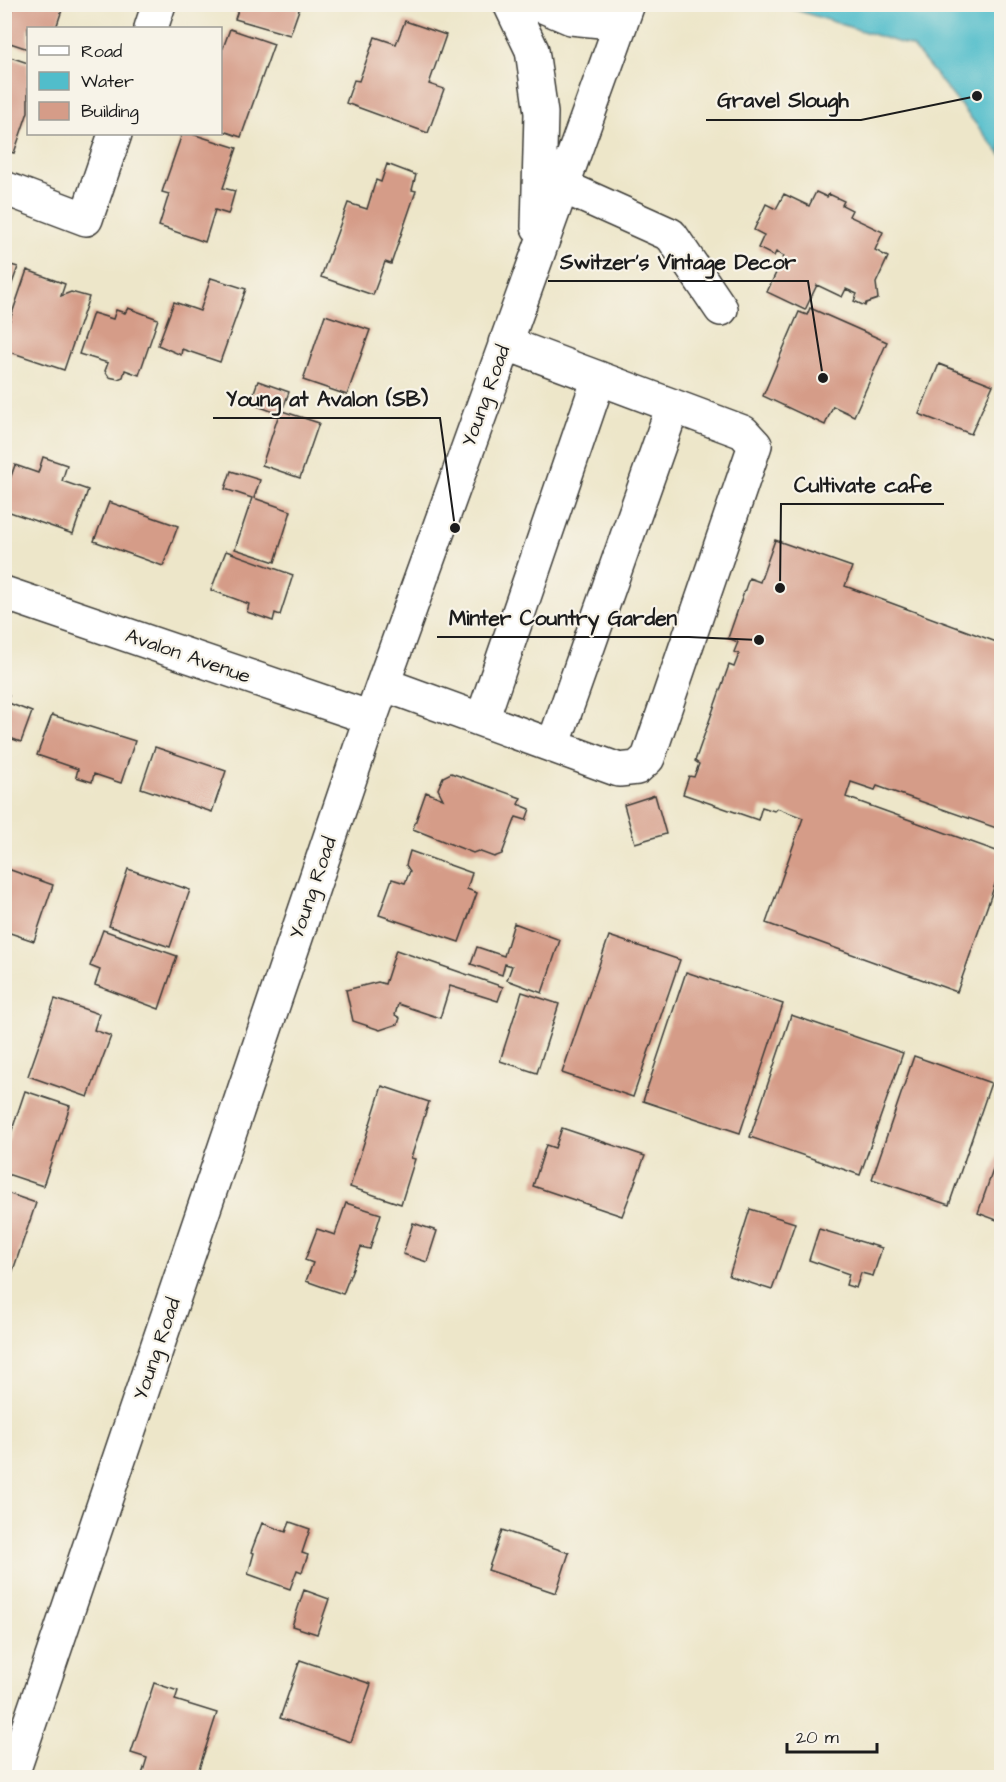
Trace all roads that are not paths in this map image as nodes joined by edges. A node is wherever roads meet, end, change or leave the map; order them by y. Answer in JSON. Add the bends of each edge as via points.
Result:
{"nodes":[{"id":1,"x":159,"y":4,"type":"edge"},
{"id":2,"x":510,"y":4,"type":"edge"},
{"id":3,"x":538,"y":4,"type":"edge"},
{"id":4,"x":625,"y":14,"type":"edge"},
{"id":5,"x":151,"y":27,"type":"edge"},
{"id":6,"x":115,"y":135,"type":"edge"},
{"id":7,"x":562,"y":186,"type":"junction"},
{"id":8,"x":4,"y":188,"type":"edge"},
{"id":9,"x":537,"y":255,"type":"junction"},
{"id":10,"x":721,"y":309,"type":"dead end"},
{"id":11,"x":506,"y":343,"type":"junction"},
{"id":12,"x":599,"y":378,"type":"junction"},
{"id":13,"x":674,"y":406,"type":"junction"},
{"id":14,"x":4,"y":593,"type":"edge"},
{"id":15,"x":383,"y":684,"type":"junction"},
{"id":16,"x":371,"y":718,"type":"junction"},
{"id":17,"x":482,"y":720,"type":"junction"},
{"id":18,"x":553,"y":746,"type":"junction"},
{"id":19,"x":11,"y":1778,"type":"edge"}],
"edges":[{"from":1,"to":5,"type":"street"},
{"from":2,"to":9,"type":"street","via":[[532,50],[541,113]]},
{"from":3,"to":4,"type":"street","via":[[571,18]]},
{"from":4,"to":7,"type":"street","name":"Young Road"},
{"from":6,"to":8,"type":"street","via":[[86,219]]},
{"from":7,"to":9,"type":"street","name":"Young Road"},
{"from":7,"to":10,"type":"street","via":[[671,235]]},
{"from":9,"to":11,"type":"street","name":"Young Road"},
{"from":11,"to":12,"type":"street"},
{"from":11,"to":15,"type":"street","name":"Young Road"},
{"from":12,"to":13,"type":"street"},
{"from":12,"to":17,"type":"street"},
{"from":13,"to":18,"type":"street"},
{"from":13,"to":18,"type":"street","via":[[743,432],[755,445],[648,758],[637,768],[619,770]]},
{"from":14,"to":16,"type":"street","name":"Avalon Avenue"},
{"from":15,"to":16,"type":"street","name":"Young Road"},
{"from":15,"to":17,"type":"street"},
{"from":16,"to":19,"type":"street","name":"Young Road"},
{"from":17,"to":18,"type":"street"}]}
